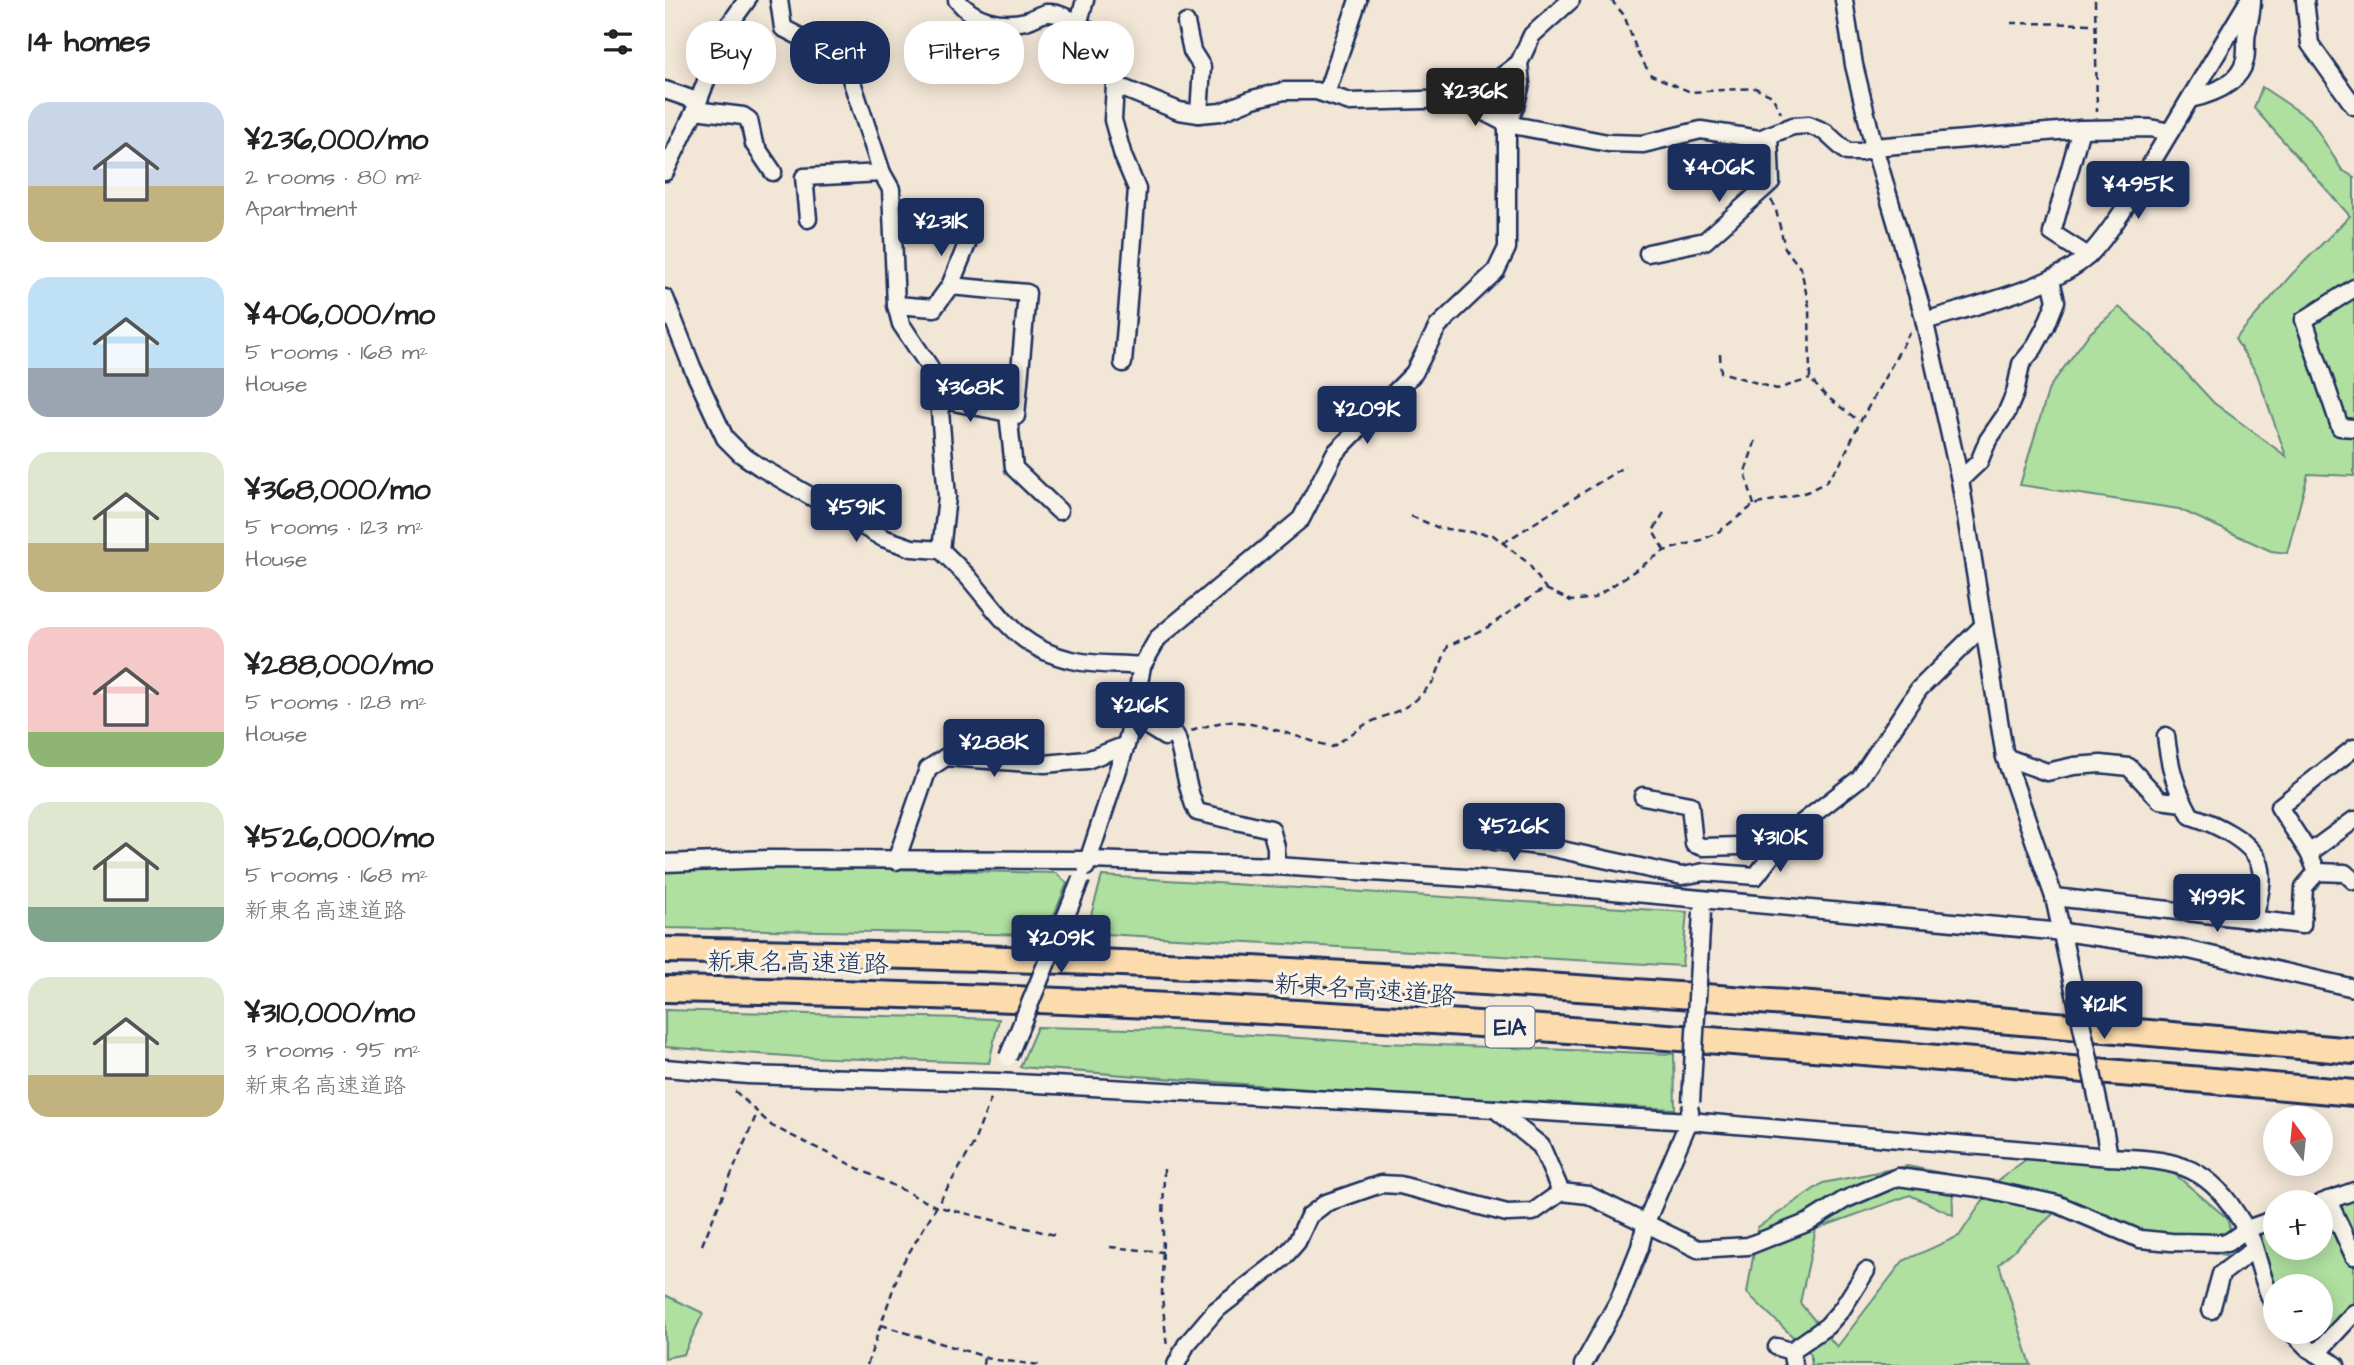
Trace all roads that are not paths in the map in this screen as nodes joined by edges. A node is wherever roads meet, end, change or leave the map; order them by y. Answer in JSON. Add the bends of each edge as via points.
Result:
{"nodes":[{"id":1,"x":747,"y":0,"type":"edge"},
{"id":2,"x":779,"y":0,"type":"edge"},
{"id":3,"x":957,"y":0,"type":"edge"},
{"id":4,"x":1085,"y":0,"type":"edge"},
{"id":5,"x":1358,"y":0,"type":"edge"},
{"id":6,"x":1570,"y":0,"type":"edge"},
{"id":7,"x":1844,"y":0,"type":"edge"},
{"id":8,"x":2250,"y":0,"type":"edge"},
{"id":9,"x":2305,"y":0,"type":"edge"},
{"id":10,"x":1072,"y":21,"type":"edge"},
{"id":11,"x":1079,"y":21,"type":"edge"},
{"id":12,"x":1186,"y":23,"type":"dead end"},
{"id":13,"x":1519,"y":63,"type":"junction"},
{"id":14,"x":1115,"y":85,"type":"joint"},
{"id":15,"x":665,"y":90,"type":"edge"},
{"id":16,"x":1326,"y":94,"type":"junction"},
{"id":17,"x":1459,"y":99,"type":"junction"},
{"id":18,"x":2190,"y":99,"type":"junction"},
{"id":19,"x":696,"y":106,"type":"junction"},
{"id":20,"x":2354,"y":106,"type":"edge"},
{"id":21,"x":1199,"y":114,"type":"junction"},
{"id":22,"x":1507,"y":124,"type":"junction"},
{"id":23,"x":2089,"y":129,"type":"junction"},
{"id":24,"x":2170,"y":132,"type":"junction"},
{"id":25,"x":1769,"y":135,"type":"junction"},
{"id":26,"x":1874,"y":147,"type":"junction"},
{"id":27,"x":665,"y":172,"type":"edge"},
{"id":28,"x":773,"y":172,"type":"dead end"},
{"id":29,"x":882,"y":173,"type":"junction"},
{"id":30,"x":809,"y":219,"type":"dead end"},
{"id":31,"x":967,"y":244,"type":"dead end"},
{"id":32,"x":1648,"y":253,"type":"dead end"},
{"id":33,"x":2088,"y":256,"type":"junction"},
{"id":34,"x":2051,"y":280,"type":"junction"},
{"id":35,"x":950,"y":286,"type":"junction"},
{"id":36,"x":2354,"y":288,"type":"edge"},
{"id":37,"x":665,"y":298,"type":"edge"},
{"id":38,"x":896,"y":305,"type":"junction"},
{"id":39,"x":1924,"y":316,"type":"junction"},
{"id":40,"x":1123,"y":363,"type":"dead end"},
{"id":41,"x":939,"y":399,"type":"junction"},
{"id":42,"x":1008,"y":413,"type":"junction"},
{"id":43,"x":2354,"y":428,"type":"edge"},
{"id":44,"x":1960,"y":480,"type":"junction"},
{"id":45,"x":1059,"y":511,"type":"dead end"},
{"id":46,"x":941,"y":550,"type":"junction"},
{"id":47,"x":1983,"y":626,"type":"junction"},
{"id":48,"x":1142,"y":666,"type":"junction"},
{"id":49,"x":1133,"y":717,"type":"junction"},
{"id":50,"x":2166,"y":736,"type":"dead end"},
{"id":51,"x":1126,"y":744,"type":"junction"},
{"id":52,"x":2354,"y":748,"type":"edge"},
{"id":53,"x":2005,"y":757,"type":"junction"},
{"id":54,"x":1643,"y":796,"type":"dead end"},
{"id":55,"x":2183,"y":803,"type":"junction"},
{"id":56,"x":2354,"y":820,"type":"edge"},
{"id":57,"x":1475,"y":836,"type":"dead end"},
{"id":58,"x":1780,"y":845,"type":"junction"},
{"id":59,"x":2309,"y":853,"type":"junction"},
{"id":60,"x":897,"y":860,"type":"junction"},
{"id":61,"x":1089,"y":860,"type":"junction"},
{"id":62,"x":665,"y":863,"type":"edge"},
{"id":63,"x":1276,"y":866,"type":"junction"},
{"id":64,"x":1704,"y":872,"type":"junction"},
{"id":65,"x":2317,"y":872,"type":"junction"},
{"id":66,"x":2354,"y":881,"type":"edge"},
{"id":67,"x":2054,"y":897,"type":"junction"},
{"id":68,"x":1702,"y":905,"type":"junction"},
{"id":69,"x":2254,"y":920,"type":"junction"},
{"id":70,"x":2063,"y":932,"type":"junction"},
{"id":71,"x":665,"y":950,"type":"edge"},
{"id":72,"x":2354,"y":988,"type":"edge"},
{"id":73,"x":665,"y":989,"type":"edge"},
{"id":74,"x":2354,"y":1051,"type":"edge"},
{"id":75,"x":665,"y":1068,"type":"edge"},
{"id":76,"x":997,"y":1082,"type":"junction"},
{"id":77,"x":2354,"y":1093,"type":"edge"},
{"id":78,"x":1495,"y":1109,"type":"junction"},
{"id":79,"x":1689,"y":1121,"type":"junction"},
{"id":80,"x":2109,"y":1157,"type":"junction"},
{"id":81,"x":2354,"y":1191,"type":"edge"},
{"id":82,"x":1561,"y":1192,"type":"junction"},
{"id":83,"x":2333,"y":1199,"type":"edge"},
{"id":84,"x":2333,"y":1218,"type":"edge"},
{"id":85,"x":1646,"y":1222,"type":"junction"},
{"id":86,"x":2263,"y":1223,"type":"edge"},
{"id":87,"x":2246,"y":1229,"type":"junction"},
{"id":88,"x":2254,"y":1249,"type":"junction"},
{"id":89,"x":2354,"y":1256,"type":"edge"},
{"id":90,"x":1866,"y":1271,"type":"dead end"},
{"id":91,"x":2263,"y":1281,"type":"edge"},
{"id":92,"x":2211,"y":1310,"type":"dead end"},
{"id":93,"x":2354,"y":1313,"type":"edge"},
{"id":94,"x":2305,"y":1344,"type":"edge"},
{"id":95,"x":2316,"y":1354,"type":"junction"},
{"id":96,"x":1787,"y":1355,"type":"edge"},
{"id":97,"x":1178,"y":1362,"type":"edge"},
{"id":98,"x":1583,"y":1365,"type":"edge"},
{"id":99,"x":2336,"y":1365,"type":"edge"}],
"edges":[{"from":1,"to":19,"type":"street","via":[[726,29]]},
{"from":2,"to":29,"type":"street","via":[[783,28],[824,49],[849,73]]},
{"from":3,"to":10,"type":"street","via":[[966,11],[986,21],[1009,24],[1047,13]]},
{"from":4,"to":11,"type":"street"},
{"from":5,"to":16,"type":"street"},
{"from":6,"to":13,"type":"street","via":[[1532,35]]},
{"from":7,"to":26,"type":"street"},
{"from":8,"to":18,"type":"street"},
{"from":8,"to":18,"type":"street","via":[[2252,17],[2241,72],[2228,84]]},
{"from":9,"to":20,"type":"street","via":[[2311,44]]},
{"from":12,"to":21,"type":"street","via":[[1192,51],[1202,67]]},
{"from":13,"to":17,"type":"street","via":[[1480,93]]},
{"from":13,"to":22,"type":"street","via":[[1521,85]]},
{"from":14,"to":21,"type":"street","via":[[1179,111]]},
{"from":14,"to":40,"type":"street","via":[[1113,120],[1137,189]]},
{"from":15,"to":19,"type":"street"},
{"from":16,"to":17,"type":"street","via":[[1350,102]]},
{"from":16,"to":21,"type":"street","via":[[1284,91],[1221,112]]},
{"from":17,"to":22,"type":"street"},
{"from":18,"to":24,"type":"street"},
{"from":19,"to":27,"type":"street"},
{"from":19,"to":28,"type":"street","via":[[749,120],[754,144]]},
{"from":22,"to":25,"type":"street","via":[[1608,143],[1643,144],[1701,130],[1759,139]]},
{"from":22,"to":48,"type":"street","via":[[1507,248],[1496,271],[1438,326],[1414,373],[1335,453],[1301,519],[1158,638]]},
{"from":23,"to":24,"type":"street"},
{"from":23,"to":26,"type":"street"},
{"from":23,"to":33,"type":"street","via":[[2052,233]]},
{"from":24,"to":33,"type":"street","via":[[2122,212]]},
{"from":25,"to":26,"type":"street","via":[[1809,125],[1825,132],[1847,152]]},
{"from":25,"to":32,"type":"street","via":[[1771,182],[1764,189],[1705,241]]},
{"from":26,"to":39,"type":"street"},
{"from":29,"to":30,"type":"street","via":[[804,177]]},
{"from":29,"to":38,"type":"street","via":[[891,189]]},
{"from":31,"to":35,"type":"street"},
{"from":33,"to":34,"type":"street"},
{"from":34,"to":39,"type":"street"},
{"from":34,"to":44,"type":"street","via":[[2056,301],[2034,348],[2021,364],[2006,414],[1979,462]]},
{"from":35,"to":38,"type":"street","via":[[934,308]]},
{"from":35,"to":42,"type":"street","via":[[1027,293],[1016,416]]},
{"from":36,"to":43,"type":"street","via":[[2304,320],[2340,427]]},
{"from":37,"to":46,"type":"street","via":[[725,438],[741,454],[883,538],[912,548]]},
{"from":38,"to":41,"type":"street","via":[[901,324],[929,366]]},
{"from":39,"to":44,"type":"street"},
{"from":41,"to":42,"type":"street"},
{"from":41,"to":46,"type":"street","via":[[947,497]]},
{"from":42,"to":45,"type":"street","via":[[1014,468]]},
{"from":44,"to":47,"type":"street"},
{"from":46,"to":48,"type":"street","via":[[1003,622],[1031,645],[1083,662]]},
{"from":47,"to":53,"type":"street"},
{"from":47,"to":58,"type":"street","via":[[1919,689],[1860,778]]},
{"from":48,"to":49,"type":"street"},
{"from":49,"to":51,"type":"street"},
{"from":49,"to":63,"type":"street","via":[[1170,736],[1183,756],[1188,794],[1197,812],[1271,829]]},
{"from":50,"to":55,"type":"street","via":[[2171,771]]},
{"from":51,"to":60,"type":"street","via":[[1087,760],[1045,764],[946,757],[928,769]]},
{"from":51,"to":61,"type":"street"},
{"from":52,"to":59,"type":"street","via":[[2279,807]]},
{"from":53,"to":55,"type":"street","via":[[2046,772],[2101,764],[2129,767],[2160,800]]},
{"from":53,"to":67,"type":"street"},
{"from":54,"to":58,"type":"street","via":[[1690,805],[1694,844]]},
{"from":55,"to":69,"type":"street","via":[[2191,816],[2211,822],[2256,855],[2261,867]]},
{"from":56,"to":59,"type":"street"},
{"from":57,"to":64,"type":"street","via":[[1682,876]]},
{"from":58,"to":64,"type":"street","via":[[1756,876]]},
{"from":59,"to":65,"type":"street"},
{"from":60,"to":61,"type":"street"},
{"from":60,"to":62,"type":"street"},
{"from":61,"to":63,"type":"street"},
{"from":61,"to":76,"type":"street","bridge":true},
{"from":63,"to":68,"type":"street","via":[[1482,879]]},
{"from":64,"to":68,"type":"street"},
{"from":65,"to":66,"type":"street","via":[[2345,873]]},
{"from":65,"to":69,"type":"street","via":[[2304,887],[2302,925]]},
{"from":67,"to":69,"type":"street"},
{"from":67,"to":70,"type":"street"},
{"from":68,"to":70,"type":"street"},
{"from":68,"to":79,"type":"street","bridge":true},
{"from":70,"to":72,"type":"street","via":[[2189,950]]},
{"from":70,"to":80,"type":"street","bridge":true},
{"from":71,"to":74,"type":"highway","name":"新東名高速道路","number":"E1A","via":[[1385,976],[1910,1013]]},
{"from":73,"to":77,"type":"highway","name":"新東名高速道路","number":"E1A","via":[[859,992],[1282,1013]]},
{"from":75,"to":76,"type":"street"},
{"from":76,"to":78,"type":"street"},
{"from":78,"to":79,"type":"street"},
{"from":78,"to":82,"type":"street","via":[[1541,1146]]},
{"from":79,"to":80,"type":"street"},
{"from":79,"to":85,"type":"street"},
{"from":80,"to":87,"type":"street","via":[[2170,1162],[2190,1169],[2209,1179]]},
{"from":81,"to":83,"type":"street"},
{"from":82,"to":85,"type":"street","via":[[1588,1195]]},
{"from":82,"to":97,"type":"street","via":[[1533,1212],[1507,1213],[1401,1185],[1381,1184],[1326,1203],[1309,1216],[1297,1242],[1282,1259],[1215,1311],[1186,1345]]},
{"from":84,"to":89,"type":"street"},
{"from":85,"to":87,"type":"street","via":[[1698,1249],[1748,1246],[1809,1222],[1844,1200],[1898,1177],[2057,1204],[2140,1239],[2227,1243]]},
{"from":85,"to":98,"type":"street","via":[[1619,1300]]},
{"from":86,"to":87,"type":"street"},
{"from":87,"to":88,"type":"street"},
{"from":88,"to":91,"type":"street"},
{"from":88,"to":92,"type":"street","via":[[2221,1274]]},
{"from":90,"to":96,"type":"street","via":[[1827,1326]]},
{"from":93,"to":95,"type":"street"},
{"from":94,"to":95,"type":"street"},
{"from":95,"to":99,"type":"street"}]}
